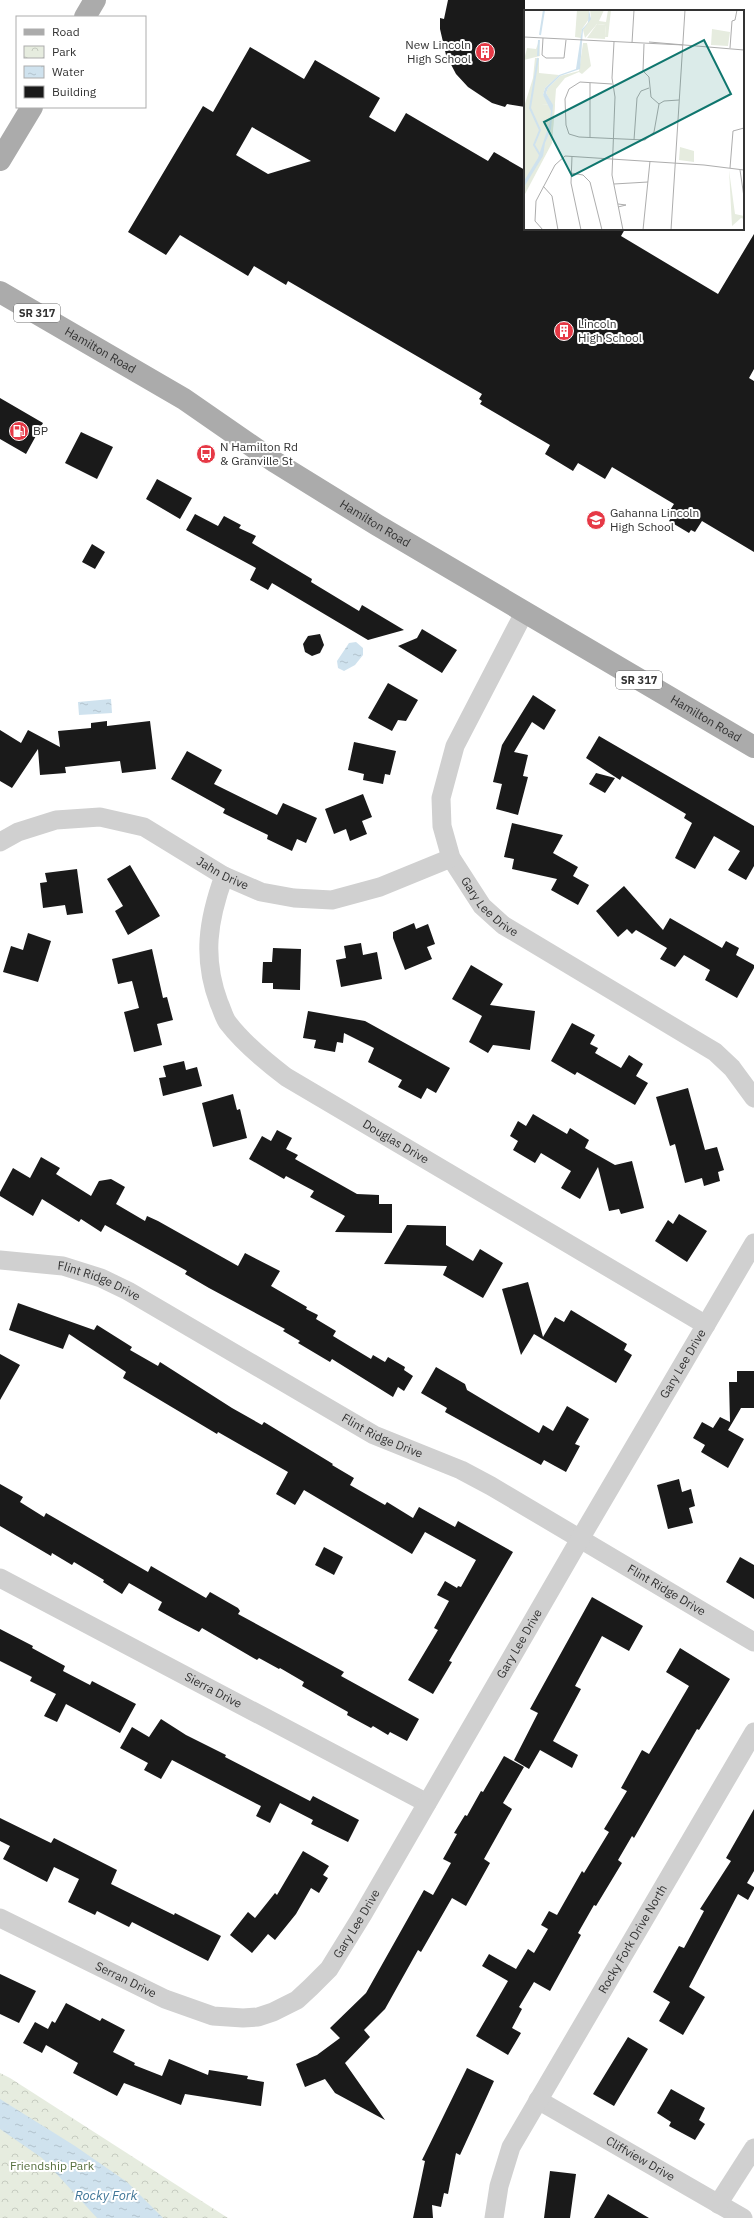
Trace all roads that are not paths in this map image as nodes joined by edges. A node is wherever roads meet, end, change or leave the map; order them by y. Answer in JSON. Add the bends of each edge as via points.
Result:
{"nodes":[{"id":1,"x":95,"y":0,"type":"edge"},
{"id":2,"x":86,"y":16,"type":"edge"},
{"id":3,"x":31,"y":108,"type":"edge"},
{"id":4,"x":0,"y":160,"type":"edge"},
{"id":5,"x":0,"y":292,"type":"edge"},
{"id":6,"x":525,"y":611,"type":"junction"},
{"id":7,"x":754,"y":747,"type":"edge"},
{"id":8,"x":0,"y":842,"type":"edge"},
{"id":9,"x":451,"y":858,"type":"junction"},
{"id":10,"x":224,"y":876,"type":"junction"},
{"id":11,"x":754,"y":1098,"type":"edge"},
{"id":12,"x":754,"y":1243,"type":"edge"},
{"id":13,"x":0,"y":1260,"type":"edge"},
{"id":14,"x":706,"y":1325,"type":"junction"},
{"id":15,"x":580,"y":1539,"type":"junction"},
{"id":16,"x":0,"y":1578,"type":"edge"},
{"id":17,"x":754,"y":1642,"type":"edge"},
{"id":18,"x":754,"y":1732,"type":"edge"},
{"id":19,"x":427,"y":1802,"type":"junction"},
{"id":20,"x":0,"y":1918,"type":"edge"},
{"id":21,"x":258,"y":2017,"type":"joint"},
{"id":22,"x":538,"y":2100,"type":"junction"},
{"id":23,"x":754,"y":2148,"type":"edge"},
{"id":24,"x":718,"y":2204,"type":"junction"},
{"id":25,"x":494,"y":2218,"type":"edge"},
{"id":26,"x":743,"y":2218,"type":"edge"}],
"edges":[{"from":1,"to":2,"type":"main road"},
{"from":3,"to":4,"type":"main road"},
{"from":5,"to":6,"type":"main road","name":"Hamilton Road","number":"SR 317","via":[[184,400],[275,462],[377,525]]},
{"from":6,"to":7,"type":"main road","name":"Hamilton Road","number":"SR 317"},
{"from":6,"to":9,"type":"street","name":"Gary Lee Drive","via":[[455,746],[446,775],[440,798],[442,826]]},
{"from":8,"to":10,"type":"street","name":"Jahn Drive","via":[[18,832],[56,820],[100,816],[144,828]]},
{"from":9,"to":10,"type":"street","name":"Jahn Drive","via":[[380,887],[332,900],[294,898],[261,892]]},
{"from":9,"to":11,"type":"street","name":"Gary Lee Drive","via":[[489,913],[503,925],[715,1052],[732,1068]]},
{"from":10,"to":14,"type":"street","name":"Douglas Drive","via":[[216,897],[207,939],[211,982],[227,1022],[260,1057],[286,1077]]},
{"from":12,"to":14,"type":"street","name":"Gary Lee Drive"},
{"from":13,"to":15,"type":"street","name":"Flint Ridge Drive","via":[[63,1266],[101,1278],[128,1291],[374,1435],[461,1470]]},
{"from":14,"to":15,"type":"street","name":"Gary Lee Drive"},
{"from":15,"to":17,"type":"street","name":"Flint Ridge Drive"},
{"from":15,"to":19,"type":"street","name":"Gary Lee Drive"},
{"from":16,"to":19,"type":"street","name":"Sierra Drive"},
{"from":18,"to":22,"type":"street","name":"Rocky Fork Drive North"},
{"from":19,"to":21,"type":"street","name":"Gary Lee Drive","via":[[329,1969],[296,2000]]},
{"from":20,"to":21,"type":"street","name":"Serran Drive","via":[[165,2000],[213,2016]]},
{"from":22,"to":24,"type":"street","name":"Cliffview Drive"},
{"from":22,"to":25,"type":"street","name":"Rocky Fork Drive North","via":[[511,2147],[499,2186]]},
{"from":23,"to":24,"type":"street"},
{"from":24,"to":26,"type":"street","name":"Cliffview Drive"}]}
